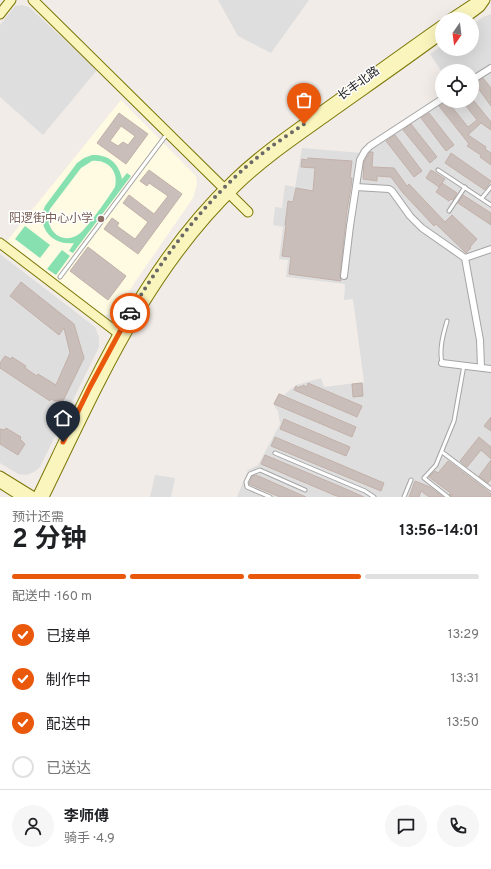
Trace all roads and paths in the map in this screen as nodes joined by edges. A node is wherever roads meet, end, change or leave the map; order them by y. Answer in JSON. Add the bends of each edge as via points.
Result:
{"nodes":[{"id":1,"x":3,"y":0,"type":"edge"},
{"id":2,"x":11,"y":0,"type":"edge"},
{"id":3,"x":33,"y":0,"type":"edge"},
{"id":4,"x":39,"y":0,"type":"edge"},
{"id":5,"x":479,"y":0,"type":"edge"},
{"id":6,"x":486,"y":0,"type":"edge"},
{"id":7,"x":0,"y":4,"type":"edge"},
{"id":8,"x":461,"y":12,"type":"edge"},
{"id":9,"x":473,"y":12,"type":"edge"},
{"id":10,"x":0,"y":14,"type":"edge"},
{"id":11,"x":435,"y":30,"type":"edge"},
{"id":12,"x":435,"y":39,"type":"edge"},
{"id":13,"x":491,"y":68,"type":"edge"},
{"id":14,"x":479,"y":76,"type":"edge"},
{"id":15,"x":435,"y":104,"type":"edge"},
{"id":16,"x":168,"y":133,"type":"junction"},
{"id":17,"x":438,"y":170,"type":"dead end"},
{"id":18,"x":356,"y":186,"type":"junction"},
{"id":19,"x":465,"y":187,"type":"junction"},
{"id":20,"x":491,"y":188,"type":"edge"},
{"id":21,"x":228,"y":189,"type":"junction"},
{"id":22,"x":482,"y":198,"type":"junction"},
{"id":23,"x":491,"y":205,"type":"edge"},
{"id":24,"x":250,"y":210,"type":"dead end"},
{"id":25,"x":449,"y":211,"type":"dead end"},
{"id":26,"x":0,"y":243,"type":"edge"},
{"id":27,"x":491,"y":249,"type":"edge"},
{"id":28,"x":465,"y":258,"type":"junction"},
{"id":29,"x":344,"y":276,"type":"dead end"},
{"id":30,"x":60,"y":277,"type":"dead end"},
{"id":31,"x":447,"y":321,"type":"dead end"},
{"id":32,"x":118,"y":333,"type":"junction"},
{"id":33,"x":442,"y":363,"type":"joint"},
{"id":34,"x":464,"y":365,"type":"junction"},
{"id":35,"x":481,"y":367,"type":"junction"},
{"id":36,"x":491,"y":369,"type":"edge"},
{"id":37,"x":442,"y":452,"type":"junction"},
{"id":38,"x":275,"y":453,"type":"dead end"},
{"id":39,"x":0,"y":476,"type":"edge"},
{"id":40,"x":411,"y":480,"type":"dead end"},
{"id":41,"x":0,"y":483,"type":"edge"},
{"id":42,"x":305,"y":490,"type":"dead end"},
{"id":43,"x":491,"y":490,"type":"edge"},
{"id":44,"x":22,"y":497,"type":"edge"},
{"id":45,"x":35,"y":497,"type":"edge"},
{"id":46,"x":44,"y":497,"type":"edge"},
{"id":47,"x":270,"y":497,"type":"edge"},
{"id":48,"x":374,"y":497,"type":"edge"},
{"id":49,"x":404,"y":497,"type":"edge"},
{"id":50,"x":448,"y":497,"type":"edge"}],
"edges":[{"from":1,"to":7,"type":"street"},
{"from":2,"to":10,"type":"street"},
{"from":3,"to":16,"type":"street"},
{"from":4,"to":21,"type":"street"},
{"from":5,"to":8,"type":"street"},
{"from":6,"to":9,"type":"street"},
{"from":11,"to":21,"type":"street","name":"长丰北路","via":[[264,152]]},
{"from":12,"to":21,"type":"street","name":"长丰北路"},
{"from":13,"to":14,"type":"street"},
{"from":15,"to":18,"type":"street","via":[[367,149],[360,160]]},
{"from":16,"to":21,"type":"street"},
{"from":16,"to":30,"type":"lane"},
{"from":17,"to":19,"type":"lane"},
{"from":18,"to":28,"type":"street","via":[[389,189],[422,228]]},
{"from":18,"to":29,"type":"street"},
{"from":19,"to":22,"type":"lane"},
{"from":19,"to":25,"type":"lane"},
{"from":20,"to":22,"type":"lane"},
{"from":21,"to":24,"type":"street"},
{"from":21,"to":32,"type":"street","name":"长丰北路","via":[[189,227],[146,286]]},
{"from":21,"to":46,"type":"street","name":"长丰北路","via":[[183,246],[140,308],[96,390]]},
{"from":22,"to":23,"type":"lane"},
{"from":26,"to":32,"type":"street"},
{"from":27,"to":28,"type":"street"},
{"from":28,"to":35,"type":"street","via":[[475,304]]},
{"from":31,"to":33,"type":"lane","via":[[441,346]]},
{"from":32,"to":45,"type":"street","name":"长丰北路"},
{"from":33,"to":34,"type":"street"},
{"from":34,"to":35,"type":"street"},
{"from":34,"to":37,"type":"lane","via":[[454,421]]},
{"from":35,"to":36,"type":"street"},
{"from":37,"to":43,"type":"lane"},
{"from":37,"to":50,"type":"lane","via":[[424,478]]},
{"from":38,"to":48,"type":"lane"},
{"from":39,"to":45,"type":"street"},
{"from":40,"to":49,"type":"lane"},
{"from":41,"to":44,"type":"street"},
{"from":42,"to":47,"type":"lane","via":[[260,470],[250,474],[246,482],[247,487]]}]}
